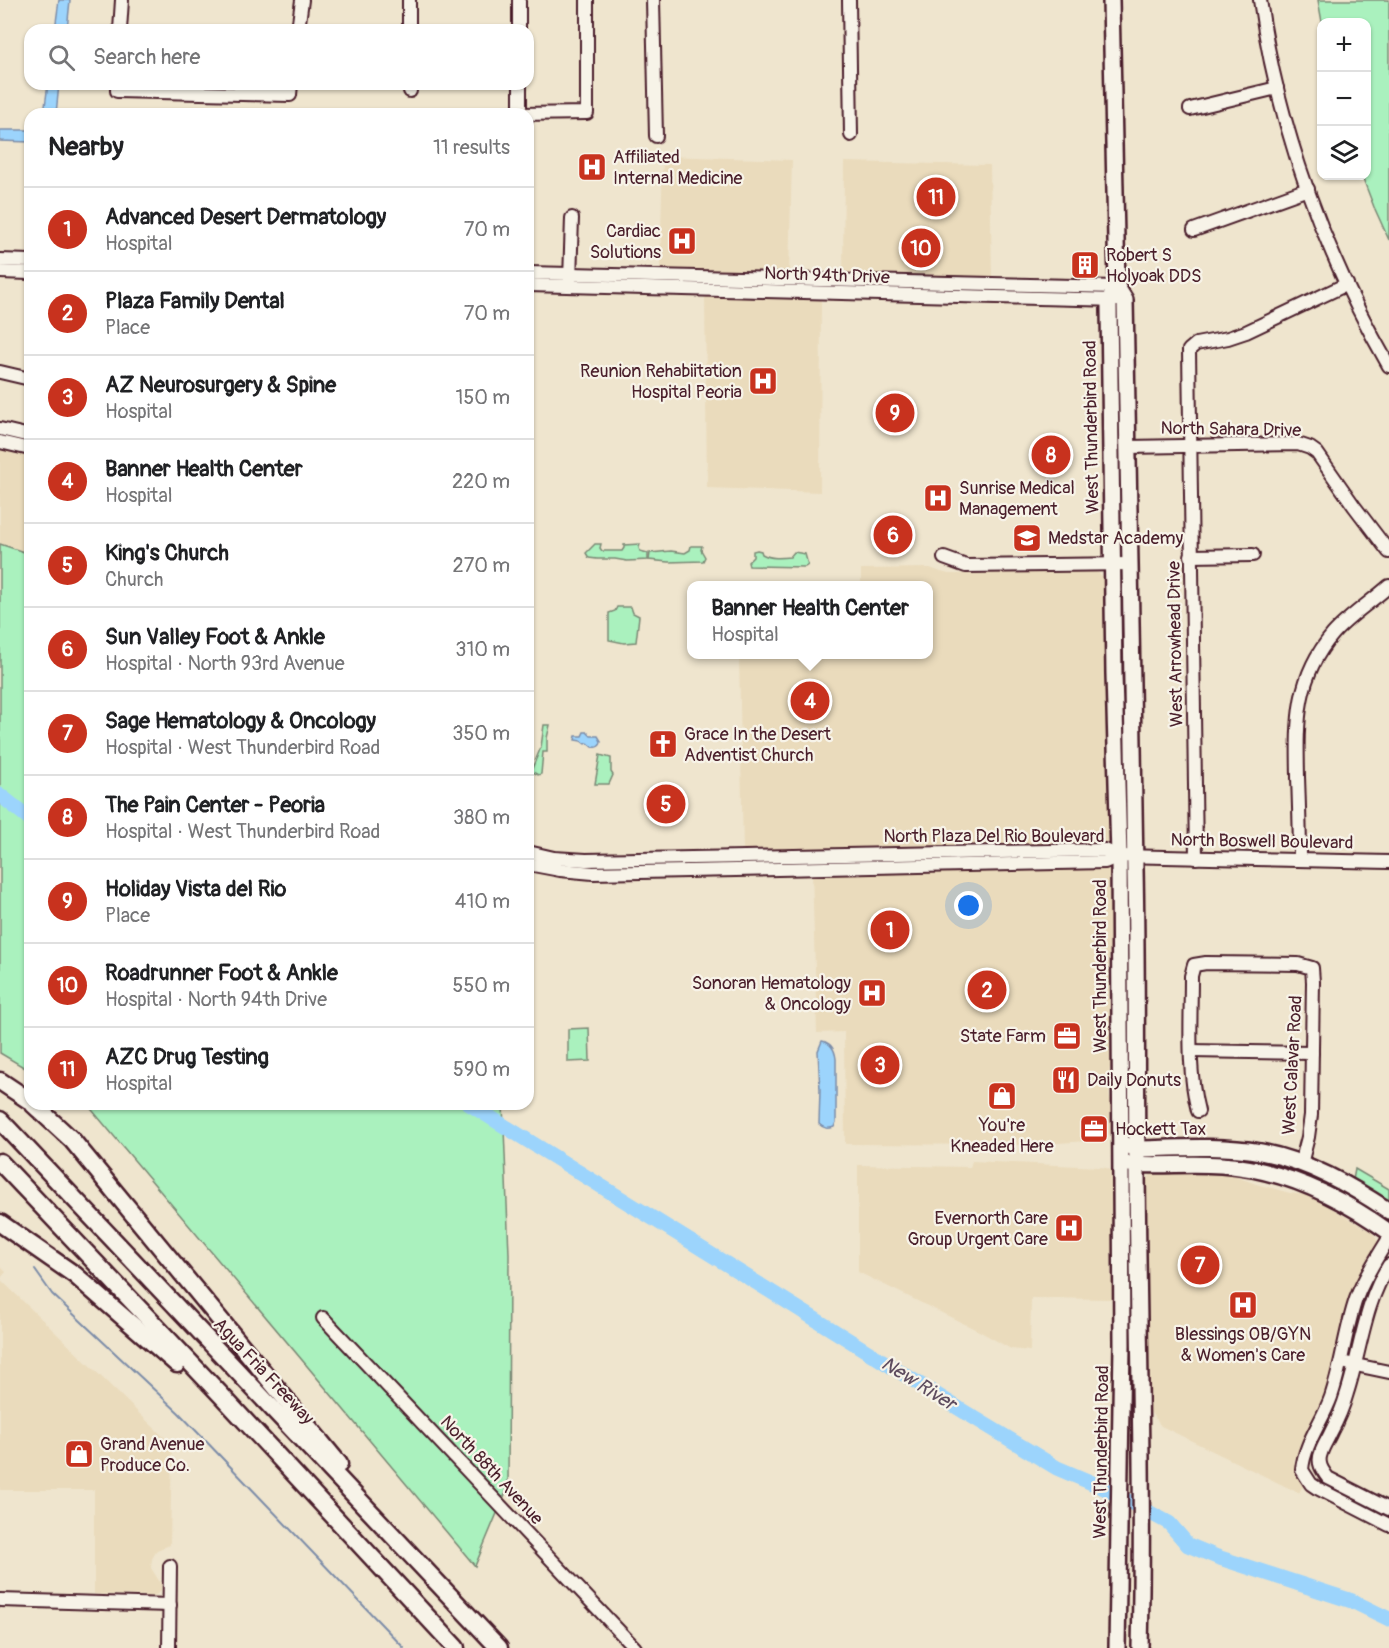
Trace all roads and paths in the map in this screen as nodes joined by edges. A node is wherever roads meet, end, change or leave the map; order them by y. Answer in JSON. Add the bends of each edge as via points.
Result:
{"nodes":[{"id":1,"x":122,"y":0,"type":"edge"},
{"id":2,"x":302,"y":0,"type":"edge"},
{"id":3,"x":409,"y":0,"type":"edge"},
{"id":4,"x":519,"y":0,"type":"edge"},
{"id":5,"x":586,"y":0,"type":"edge"},
{"id":6,"x":653,"y":0,"type":"edge"},
{"id":7,"x":849,"y":0,"type":"edge"},
{"id":8,"x":1111,"y":0,"type":"edge"},
{"id":9,"x":1260,"y":0,"type":"edge"},
{"id":10,"x":120,"y":24,"type":"edge"},
{"id":11,"x":299,"y":24,"type":"edge"},
{"id":12,"x":409,"y":24,"type":"edge"},
{"id":13,"x":519,"y":24,"type":"edge"},
{"id":14,"x":1277,"y":88,"type":"junction"},
{"id":15,"x":520,"y":90,"type":"edge"},
{"id":16,"x":520,"y":108,"type":"edge"},
{"id":17,"x":1190,"y":109,"type":"dead end"},
{"id":18,"x":534,"y":114,"type":"edge"},
{"id":19,"x":851,"y":135,"type":"dead end"},
{"id":20,"x":656,"y":136,"type":"dead end"},
{"id":21,"x":1308,"y":189,"type":"junction"},
{"id":22,"x":572,"y":218,"type":"dead end"},
{"id":23,"x":1194,"y":230,"type":"dead end"},
{"id":24,"x":0,"y":260,"type":"edge"},
{"id":25,"x":24,"y":261,"type":"edge"},
{"id":26,"x":0,"y":272,"type":"edge"},
{"id":27,"x":24,"y":273,"type":"edge"},
{"id":28,"x":534,"y":274,"type":"edge"},
{"id":29,"x":570,"y":280,"type":"junction"},
{"id":30,"x":534,"y":284,"type":"edge"},
{"id":31,"x":1347,"y":284,"type":"junction"},
{"id":32,"x":1117,"y":296,"type":"junction"},
{"id":33,"x":1389,"y":366,"type":"edge"},
{"id":34,"x":0,"y":372,"type":"edge"},
{"id":35,"x":24,"y":378,"type":"edge"},
{"id":36,"x":1111,"y":388,"type":"junction"},
{"id":37,"x":0,"y":429,"type":"edge"},
{"id":38,"x":24,"y":435,"type":"edge"},
{"id":39,"x":0,"y":442,"type":"edge"},
{"id":40,"x":1190,"y":446,"type":"junction"},
{"id":41,"x":1128,"y":447,"type":"junction"},
{"id":42,"x":24,"y":448,"type":"edge"},
{"id":43,"x":1389,"y":552,"type":"edge"},
{"id":44,"x":1253,"y":555,"type":"dead end"},
{"id":45,"x":1191,"y":556,"type":"junction"},
{"id":46,"x":944,"y":558,"type":"dead end"},
{"id":47,"x":1112,"y":564,"type":"junction"},
{"id":48,"x":1130,"y":564,"type":"junction"},
{"id":49,"x":1389,"y":586,"type":"edge"},
{"id":50,"x":909,"y":854,"type":"junction"},
{"id":51,"x":534,"y":855,"type":"edge"},
{"id":52,"x":1119,"y":856,"type":"junction"},
{"id":53,"x":1135,"y":856,"type":"junction"},
{"id":54,"x":1021,"y":858,"type":"junction"},
{"id":55,"x":1196,"y":858,"type":"junction"},
{"id":56,"x":1300,"y":860,"type":"junction"},
{"id":57,"x":834,"y":861,"type":"junction"},
{"id":58,"x":1389,"y":862,"type":"edge"},
{"id":59,"x":553,"y":863,"type":"junction"},
{"id":60,"x":534,"y":864,"type":"edge"},
{"id":61,"x":909,"y":867,"type":"junction"},
{"id":62,"x":1191,"y":1051,"type":"junction"},
{"id":63,"x":1312,"y":1053,"type":"junction"},
{"id":64,"x":0,"y":1081,"type":"edge"},
{"id":65,"x":24,"y":1098,"type":"edge"},
{"id":66,"x":40,"y":1110,"type":"edge"},
{"id":67,"x":1198,"y":1111,"type":"dead end"},
{"id":68,"x":0,"y":1120,"type":"edge"},
{"id":69,"x":1120,"y":1144,"type":"junction"},
{"id":70,"x":1137,"y":1149,"type":"junction"},
{"id":71,"x":0,"y":1162,"type":"edge"},
{"id":72,"x":1120,"y":1164,"type":"junction"},
{"id":73,"x":1137,"y":1164,"type":"junction"},
{"id":74,"x":1301,"y":1164,"type":"junction"},
{"id":75,"x":1257,"y":1170,"type":"junction"},
{"id":76,"x":1389,"y":1211,"type":"edge"},
{"id":77,"x":0,"y":1223,"type":"edge"},
{"id":78,"x":1389,"y":1232,"type":"edge"},
{"id":79,"x":1389,"y":1238,"type":"edge"},
{"id":80,"x":1389,"y":1265,"type":"edge"},
{"id":81,"x":323,"y":1318,"type":"dead end"},
{"id":82,"x":1341,"y":1362,"type":"junction"},
{"id":83,"x":1354,"y":1365,"type":"junction"},
{"id":84,"x":1389,"y":1372,"type":"edge"},
{"id":85,"x":222,"y":1396,"type":"junction"},
{"id":86,"x":1389,"y":1509,"type":"edge"},
{"id":87,"x":1389,"y":1525,"type":"edge"},
{"id":88,"x":170,"y":1566,"type":"dead end"},
{"id":89,"x":444,"y":1590,"type":"junction"},
{"id":90,"x":0,"y":1600,"type":"edge"},
{"id":91,"x":170,"y":1605,"type":"junction"},
{"id":92,"x":169,"y":1648,"type":"edge"},
{"id":93,"x":456,"y":1648,"type":"edge"},
{"id":94,"x":499,"y":1648,"type":"edge"},
{"id":95,"x":635,"y":1648,"type":"edge"},
{"id":96,"x":1117,"y":1648,"type":"edge"},
{"id":97,"x":1140,"y":1648,"type":"edge"}],
"edges":[{"from":1,"to":10,"type":"street"},
{"from":2,"to":11,"type":"street"},
{"from":3,"to":12,"type":"street"},
{"from":4,"to":13,"type":"street"},
{"from":5,"to":18,"type":"street","via":[[587,113]]},
{"from":6,"to":20,"type":"street"},
{"from":7,"to":19,"type":"street"},
{"from":8,"to":32,"type":"main road","name":"West Thunderbird Road"},
{"from":9,"to":14,"type":"street"},
{"from":14,"to":17,"type":"street"},
{"from":14,"to":21,"type":"street"},
{"from":15,"to":16,"type":"street"},
{"from":21,"to":23,"type":"street"},
{"from":21,"to":31,"type":"street"},
{"from":22,"to":29,"type":"street"},
{"from":24,"to":25,"type":"street"},
{"from":26,"to":27,"type":"street"},
{"from":28,"to":29,"type":"street","name":"North 94th Drive"},
{"from":29,"to":30,"type":"street","name":"North 94th Drive"},
{"from":29,"to":32,"type":"street","name":"North 94th Drive"},
{"from":31,"to":33,"type":"street"},
{"from":31,"to":40,"type":"street","name":"West Arrowhead Drive","via":[[1246,332],[1196,344],[1189,350]]},
{"from":32,"to":36,"type":"main road","name":"West Thunderbird Road"},
{"from":32,"to":41,"type":"main road","name":"West Thunderbird Road"},
{"from":34,"to":35,"type":"street"},
{"from":36,"to":41,"type":"main road","via":[[1118,408],[1121,443]]},
{"from":36,"to":47,"type":"main road","name":"West Thunderbird Road"},
{"from":37,"to":38,"type":"street"},
{"from":39,"to":42,"type":"street"},
{"from":40,"to":41,"type":"street","name":"North Sahara Drive"},
{"from":40,"to":43,"type":"street","name":"North Sahara Drive","via":[[1298,444],[1310,448]]},
{"from":40,"to":45,"type":"street","name":"West Arrowhead Drive"},
{"from":41,"to":48,"type":"main road","name":"West Thunderbird Road"},
{"from":44,"to":45,"type":"street"},
{"from":45,"to":55,"type":"street","name":"West Arrowhead Drive"},
{"from":46,"to":47,"type":"street","via":[[966,566]]},
{"from":47,"to":48,"type":"street"},
{"from":47,"to":52,"type":"main road","name":"West Thunderbird Road"},
{"from":48,"to":53,"type":"main road","name":"West Thunderbird Road"},
{"from":49,"to":56,"type":"street","via":[[1333,634],[1303,691],[1298,739]]},
{"from":50,"to":54,"type":"street","name":"North Plaza Del Rio Boulevard"},
{"from":50,"to":57,"type":"street","name":"North Plaza Del Rio Boulevard"},
{"from":50,"to":61,"type":"street"},
{"from":51,"to":59,"type":"street","name":"North Plaza Del Rio Boulevard"},
{"from":52,"to":53,"type":"street","name":"North Plaza Del Rio Boulevard"},
{"from":52,"to":54,"type":"street","name":"North Plaza Del Rio Boulevard","via":[[1105,850]]},
{"from":52,"to":69,"type":"main road","name":"West Thunderbird Road"},
{"from":53,"to":55,"type":"street","name":"North Boswell Boulevard"},
{"from":53,"to":70,"type":"main road","name":"West Thunderbird Road"},
{"from":54,"to":61,"type":"street","name":"North Plaza Del Rio Boulevard"},
{"from":55,"to":56,"type":"street","name":"North Boswell Boulevard"},
{"from":56,"to":58,"type":"street","name":"North Boswell Boulevard"},
{"from":57,"to":59,"type":"street","name":"North Plaza Del Rio Boulevard","via":[[685,864],[593,873]]},
{"from":57,"to":61,"type":"street","name":"North Plaza Del Rio Boulevard"},
{"from":59,"to":60,"type":"street","name":"North Plaza Del Rio Boulevard"},
{"from":62,"to":63,"type":"street"},
{"from":62,"to":63,"type":"street","name":"West Calavar Road","via":[[1194,965],[1298,964],[1312,968]]},
{"from":62,"to":67,"type":"street"},
{"from":63,"to":74,"type":"street","name":"West Calavar Road","via":[[1311,1115]]},
{"from":64,"to":65,"type":"highway"},
{"from":66,"to":89,"type":"highway","via":[[91,1162],[350,1478],[432,1566]]},
{"from":68,"to":89,"type":"highway","name":"Agua Fria Freeway"},
{"from":69,"to":70,"type":"main road"},
{"from":69,"to":72,"type":"main road","name":"West Thunderbird Road"},
{"from":70,"to":73,"type":"main road","name":"West Thunderbird Road"},
{"from":70,"to":74,"type":"main road","via":[[1221,1148],[1261,1152]]},
{"from":71,"to":85,"type":"highway"},
{"from":72,"to":73,"type":"main road"},
{"from":72,"to":96,"type":"main road","name":"West Thunderbird Road","via":[[1122,1431]]},
{"from":73,"to":75,"type":"main road","via":[[1220,1165]]},
{"from":73,"to":97,"type":"main road","name":"West Thunderbird Road"},
{"from":74,"to":75,"type":"main road","via":[[1283,1170]]},
{"from":74,"to":76,"type":"main road","via":[[1350,1186]]},
{"from":75,"to":78,"type":"main road","via":[[1344,1202]]},
{"from":77,"to":85,"type":"highway","via":[[75,1275],[179,1366]]},
{"from":79,"to":82,"type":"street","via":[[1357,1298]]},
{"from":80,"to":83,"type":"street","via":[[1369,1306]]},
{"from":81,"to":95,"type":"street","name":"North 88th Avenue"},
{"from":82,"to":83,"type":"street"},
{"from":82,"to":87,"type":"street","via":[[1302,1470],[1317,1488]]},
{"from":83,"to":84,"type":"street"},
{"from":83,"to":86,"type":"street","via":[[1339,1418],[1320,1453],[1319,1463],[1328,1478]]},
{"from":85,"to":93,"type":"highway"},
{"from":88,"to":91,"type":"street"},
{"from":89,"to":94,"type":"highway","name":"Agua Fria Freeway"},
{"from":90,"to":91,"type":"street"},
{"from":91,"to":92,"type":"street"}]}
